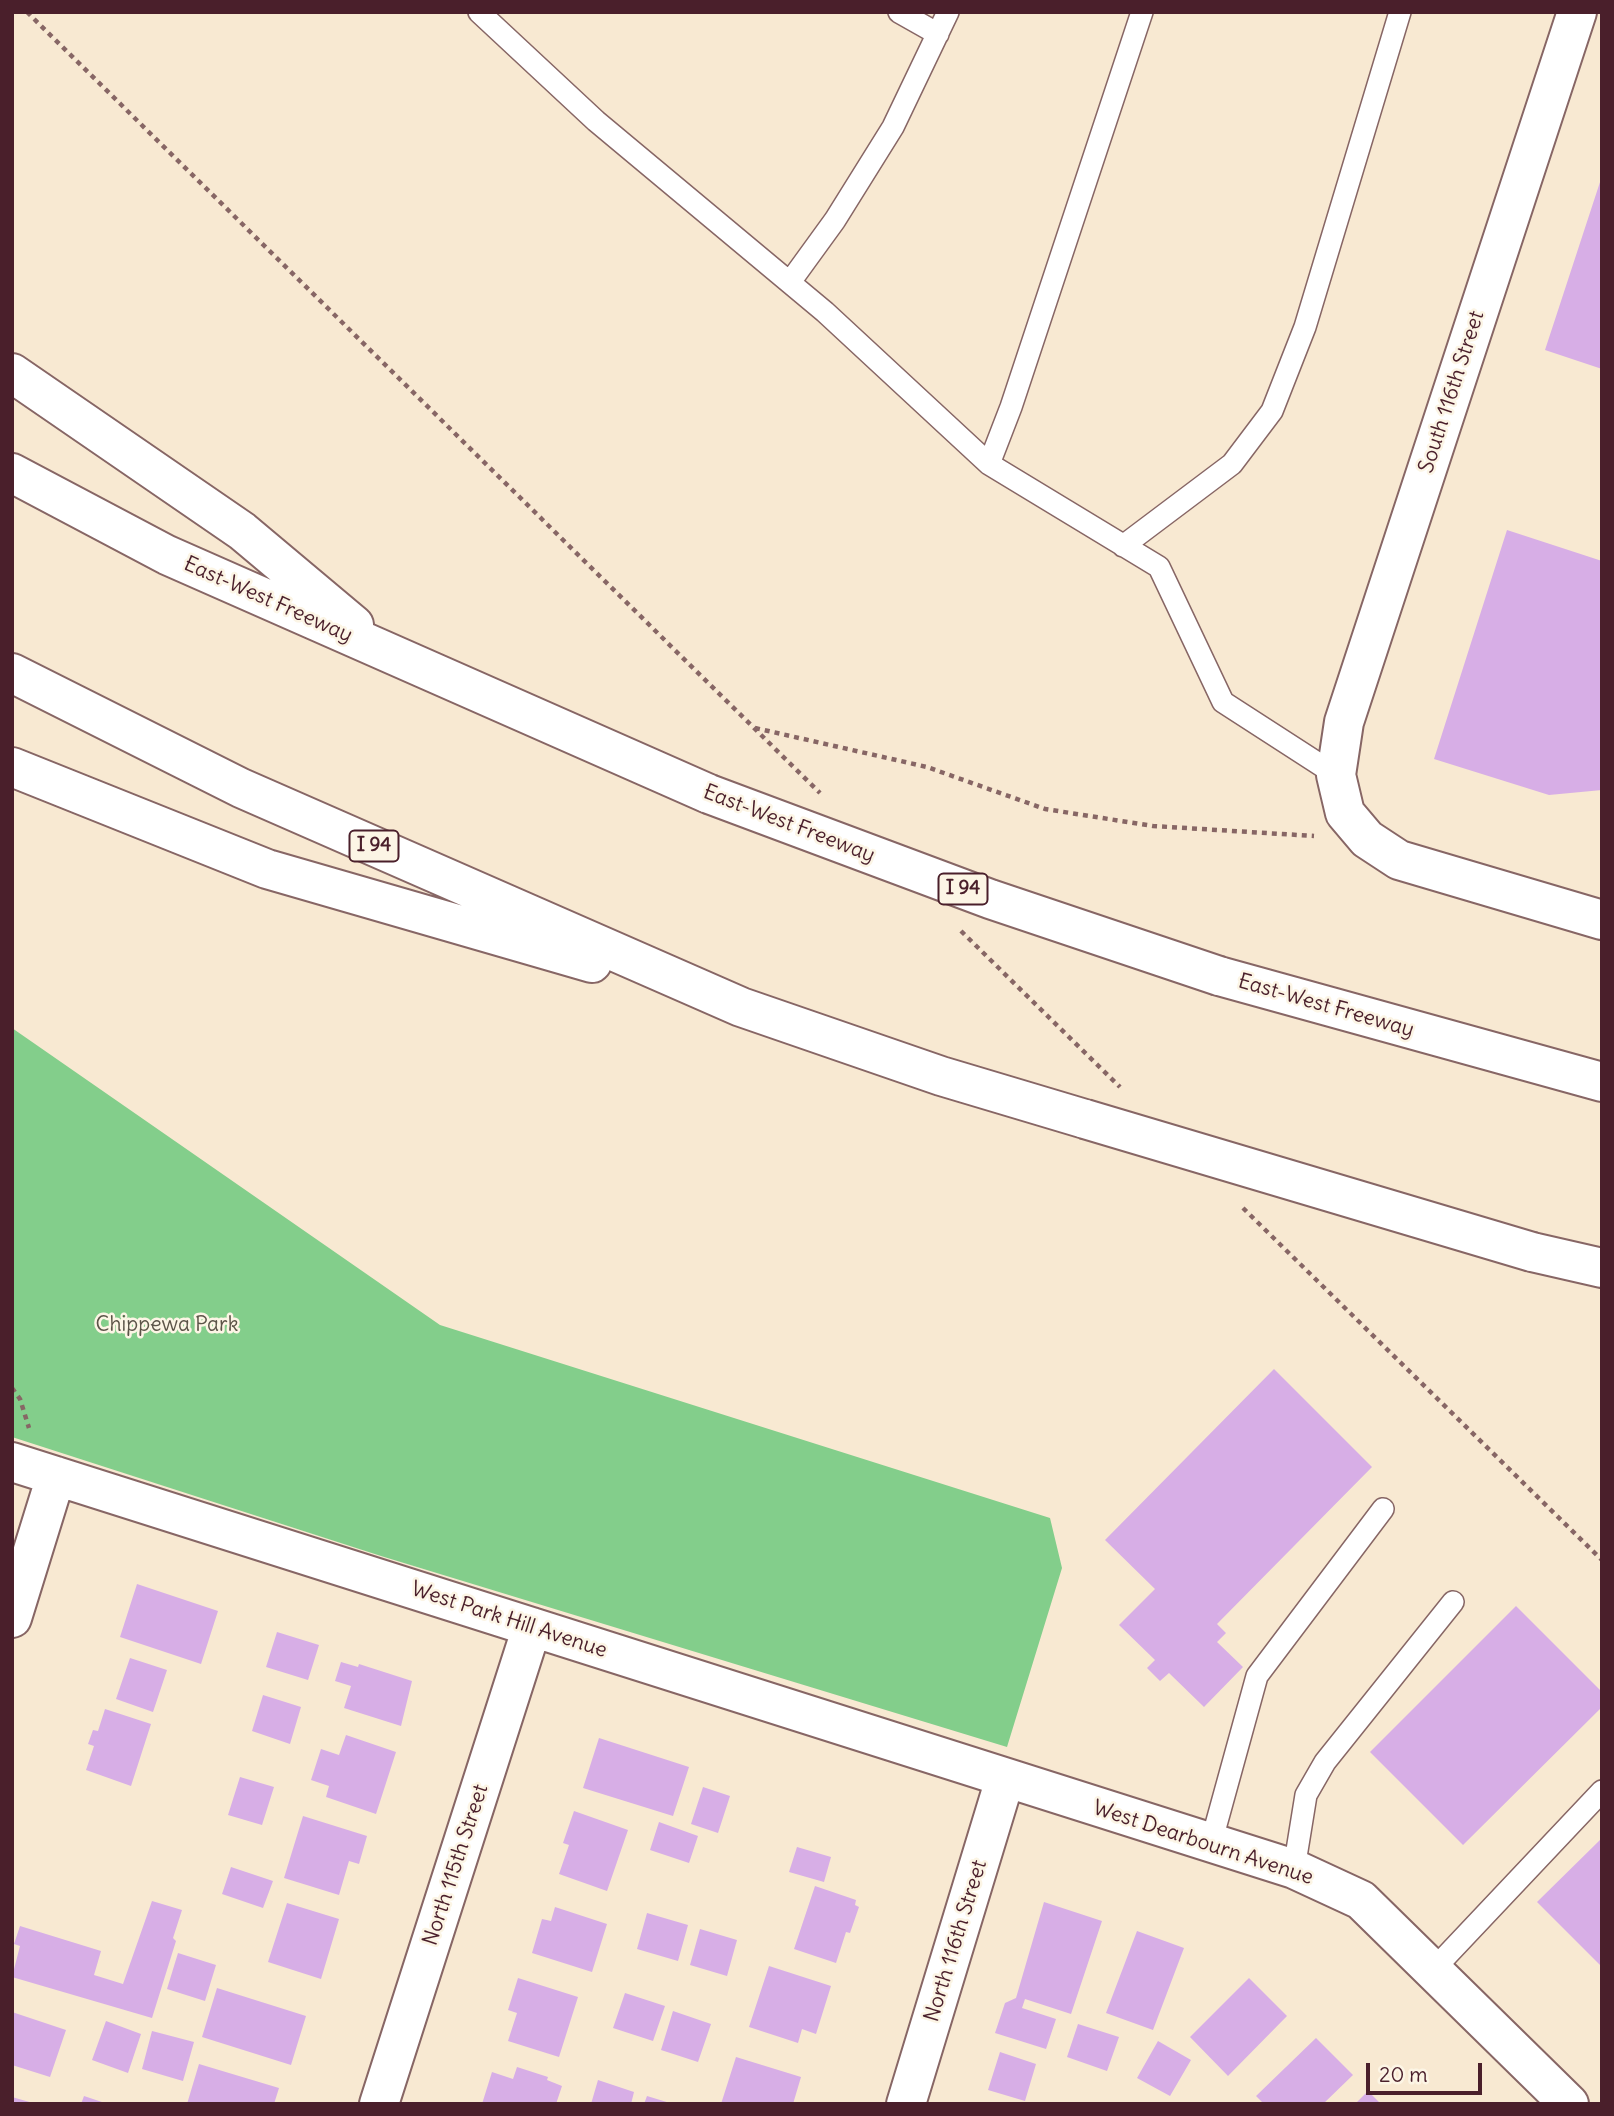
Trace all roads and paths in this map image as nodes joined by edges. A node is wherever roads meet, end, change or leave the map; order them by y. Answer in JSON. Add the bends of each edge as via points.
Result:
{"nodes":[{"id":1,"x":27,"y":12,"type":"edge"},
{"id":2,"x":478,"y":12,"type":"edge"},
{"id":3,"x":899,"y":12,"type":"edge"},
{"id":4,"x":948,"y":12,"type":"edge"},
{"id":5,"x":1142,"y":12,"type":"edge"},
{"id":6,"x":1399,"y":12,"type":"edge"},
{"id":7,"x":1577,"y":12,"type":"edge"},
{"id":8,"x":938,"y":34,"type":"junction"},
{"id":9,"x":790,"y":282,"type":"junction"},
{"id":10,"x":12,"y":373,"type":"edge"},
{"id":11,"x":989,"y":464,"type":"junction"},
{"id":12,"x":12,"y":473,"type":"edge"},
{"id":13,"x":1123,"y":546,"type":"junction"},
{"id":14,"x":391,"y":655,"type":"junction"},
{"id":15,"x":12,"y":673,"type":"edge"},
{"id":16,"x":754,"y":728,"type":"junction"},
{"id":17,"x":12,"y":766,"type":"edge"},
{"id":18,"x":1336,"y":775,"type":"junction"},
{"id":19,"x":824,"y":797,"type":"dead end"},
{"id":20,"x":1367,"y":839,"type":"junction"},
{"id":21,"x":1602,"y":920,"type":"edge"},
{"id":22,"x":954,"y":924,"type":"dead end"},
{"id":23,"x":741,"y":1007,"type":"junction"},
{"id":24,"x":1602,"y":1082,"type":"edge"},
{"id":25,"x":1123,"y":1090,"type":"dead end"},
{"id":26,"x":1233,"y":1198,"type":"dead end"},
{"id":27,"x":1602,"y":1268,"type":"edge"},
{"id":28,"x":12,"y":1462,"type":"edge"},
{"id":29,"x":56,"y":1476,"type":"junction"},
{"id":30,"x":1383,"y":1509,"type":"dead end"},
{"id":31,"x":1602,"y":1560,"type":"edge"},
{"id":32,"x":1453,"y":1602,"type":"dead end"},
{"id":33,"x":12,"y":1618,"type":"edge"},
{"id":34,"x":532,"y":1627,"type":"junction"},
{"id":35,"x":1005,"y":1779,"type":"junction"},
{"id":36,"x":1602,"y":1791,"type":"edge"},
{"id":37,"x":1211,"y":1843,"type":"junction"},
{"id":38,"x":1294,"y":1870,"type":"junction"},
{"id":39,"x":1433,"y":1970,"type":"junction"},
{"id":40,"x":379,"y":2104,"type":"edge"},
{"id":41,"x":906,"y":2104,"type":"edge"},
{"id":42,"x":1569,"y":2104,"type":"edge"}],
"edges":[{"from":1,"to":16,"type":"path"},
{"from":2,"to":9,"type":"lane","via":[[596,121]]},
{"from":3,"to":8,"type":"lane"},
{"from":4,"to":8,"type":"lane"},
{"from":5,"to":11,"type":"lane"},
{"from":6,"to":13,"type":"lane","via":[[1305,327],[1272,411],[1232,464]]},
{"from":7,"to":18,"type":"main road","name":"South 116th Street","via":[[1344,722]]},
{"from":8,"to":9,"type":"lane","via":[[893,127]]},
{"from":9,"to":11,"type":"lane"},
{"from":10,"to":14,"type":"main road","via":[[242,531]]},
{"from":11,"to":13,"type":"lane"},
{"from":12,"to":14,"type":"main road","name":"East-West Freeway","number":"I 94","via":[[167,555]]},
{"from":13,"to":18,"type":"lane","via":[[1159,567],[1223,702]]},
{"from":14,"to":24,"type":"main road","name":"East-West Freeway","number":"I 94","bridge":true,"via":[[709,794],[990,900],[1219,976]]},
{"from":15,"to":23,"type":"main road","number":"I 94","via":[[241,788]]},
{"from":16,"to":19,"type":"path"},
{"from":16,"to":20,"type":"path","via":[[927,767],[1045,808],[1094,818]]},
{"from":17,"to":23,"type":"main road","via":[[267,869]]},
{"from":18,"to":20,"type":"main road","via":[[1345,813]]},
{"from":20,"to":21,"type":"main road","via":[[1399,860]]},
{"from":22,"to":25,"type":"path"},
{"from":23,"to":27,"type":"main road","number":"I 94","bridge":true,"via":[[941,1076],[1532,1252]]},
{"from":26,"to":31,"type":"path"},
{"from":28,"to":29,"type":"main road","name":"West Park Hill Avenue"},
{"from":29,"to":33,"type":"main road"},
{"from":29,"to":34,"type":"main road","name":"West Park Hill Avenue"},
{"from":30,"to":37,"type":"lane","via":[[1257,1676]]},
{"from":32,"to":38,"type":"lane","via":[[1325,1762],[1306,1795]]},
{"from":34,"to":35,"type":"main road","name":"West Park Hill Avenue"},
{"from":34,"to":40,"type":"main road","name":"North 115th Street"},
{"from":35,"to":37,"type":"main road","name":"West Dearbourn Avenue"},
{"from":35,"to":41,"type":"main road","name":"North 116th Street"},
{"from":36,"to":39,"type":"lane"},
{"from":37,"to":38,"type":"main road","name":"West Dearbourn Avenue"},
{"from":38,"to":39,"type":"main road","name":"West Dearbourn Avenue","via":[[1361,1900]]},
{"from":39,"to":42,"type":"main road","name":"West Dearbourn Avenue"}]}
